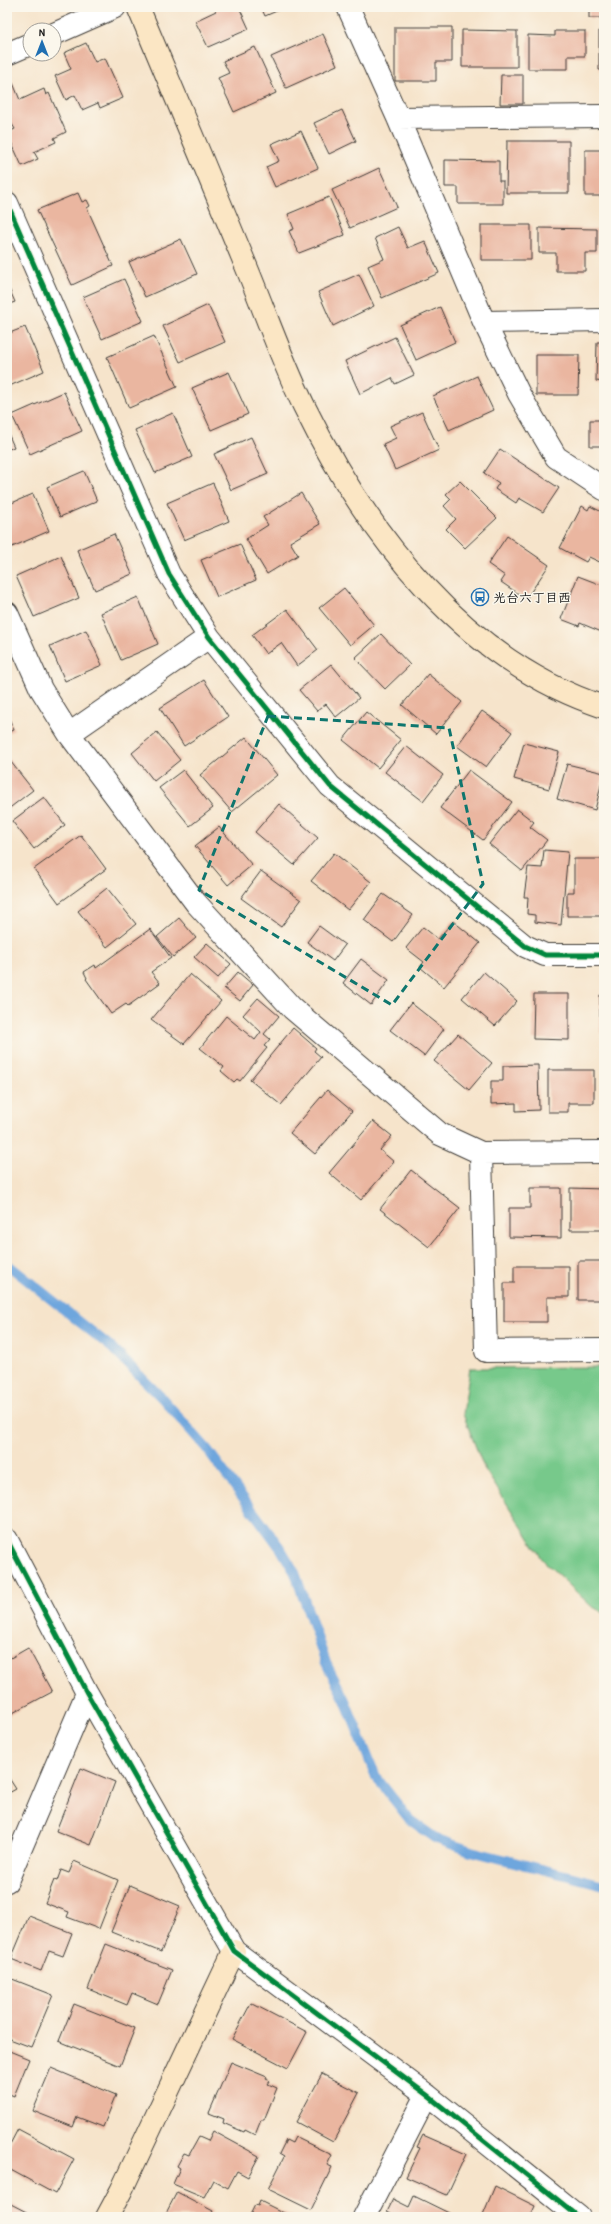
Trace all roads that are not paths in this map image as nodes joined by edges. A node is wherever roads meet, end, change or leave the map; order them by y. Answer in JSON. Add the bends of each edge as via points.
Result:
{"nodes":[{"id":1,"x":115,"y":7,"type":"edge"},
{"id":2,"x":138,"y":7,"type":"edge"},
{"id":3,"x":348,"y":7,"type":"edge"},
{"id":4,"x":62,"y":30,"type":"edge"},
{"id":5,"x":22,"y":47,"type":"edge"},
{"id":6,"x":7,"y":54,"type":"edge"},
{"id":7,"x":604,"y":116,"type":"edge"},
{"id":8,"x":398,"y":118,"type":"junction"},
{"id":9,"x":7,"y":204,"type":"edge"},
{"id":10,"x":604,"y":320,"type":"edge"},
{"id":11,"x":484,"y":322,"type":"junction"},
{"id":12,"x":604,"y":489,"type":"edge"},
{"id":13,"x":7,"y":613,"type":"edge"},
{"id":14,"x":209,"y":637,"type":"junction"},
{"id":15,"x":604,"y":707,"type":"edge"},
{"id":16,"x":69,"y":734,"type":"junction"},
{"id":17,"x":604,"y":955,"type":"edge"},
{"id":18,"x":604,"y":1152,"type":"edge"},
{"id":19,"x":481,"y":1153,"type":"junction"},
{"id":20,"x":604,"y":1350,"type":"edge"},
{"id":21,"x":7,"y":1540,"type":"edge"},
{"id":22,"x":87,"y":1693,"type":"junction"},
{"id":23,"x":7,"y":1881,"type":"edge"},
{"id":24,"x":234,"y":1951,"type":"junction"},
{"id":25,"x":427,"y":2095,"type":"junction"},
{"id":26,"x":107,"y":2217,"type":"edge"},
{"id":27,"x":364,"y":2217,"type":"edge"},
{"id":28,"x":579,"y":2217,"type":"edge"}],
"edges":[{"from":1,"to":4,"type":"street"},
{"from":2,"to":15,"type":"street","via":[[304,406],[352,494],[416,580],[469,631],[538,678]]},
{"from":3,"to":8,"type":"street"},
{"from":5,"to":6,"type":"street"},
{"from":7,"to":8,"type":"street"},
{"from":8,"to":11,"type":"street"},
{"from":9,"to":14,"type":"street","via":[[169,574]]},
{"from":10,"to":11,"type":"street"},
{"from":11,"to":12,"type":"street","via":[[519,394],[556,457]]},
{"from":13,"to":16,"type":"street","via":[[41,689]]},
{"from":14,"to":16,"type":"street"},
{"from":14,"to":17,"type":"street","via":[[330,786],[525,946],[545,955]]},
{"from":16,"to":19,"type":"street","via":[[196,903],[292,1008],[440,1134]]},
{"from":18,"to":19,"type":"street"},
{"from":19,"to":20,"type":"street","via":[[486,1350]]},
{"from":21,"to":22,"type":"street"},
{"from":22,"to":23,"type":"street"},
{"from":22,"to":24,"type":"street"},
{"from":24,"to":25,"type":"street"},
{"from":24,"to":26,"type":"street"},
{"from":25,"to":27,"type":"street"},
{"from":25,"to":28,"type":"street"}]}
